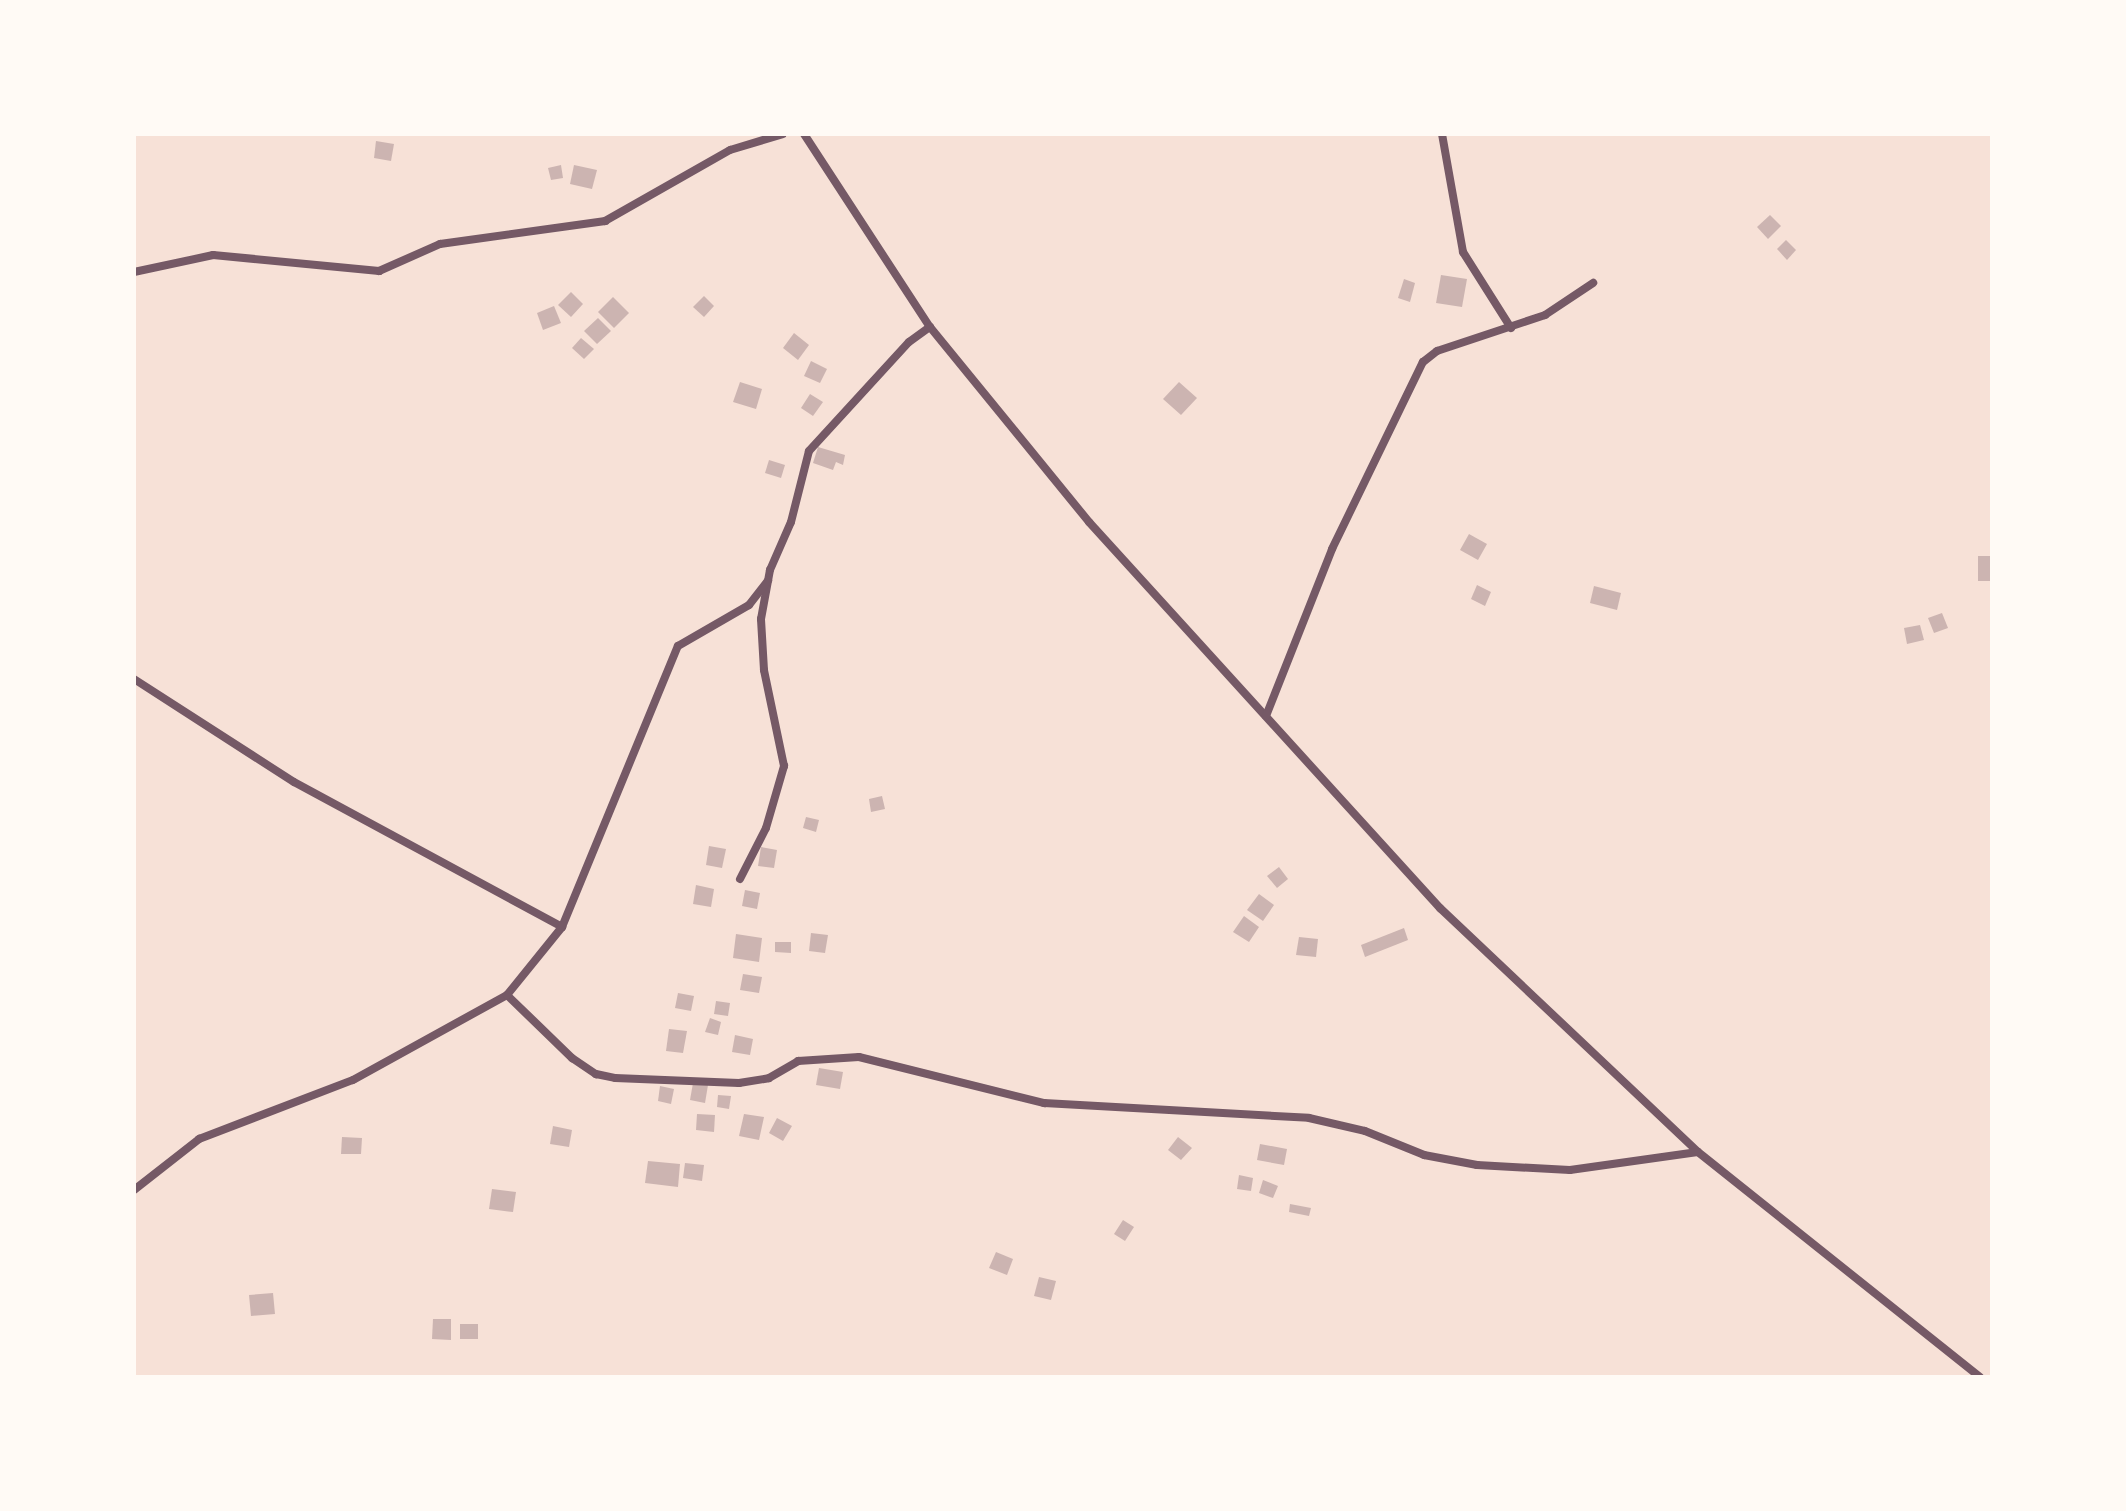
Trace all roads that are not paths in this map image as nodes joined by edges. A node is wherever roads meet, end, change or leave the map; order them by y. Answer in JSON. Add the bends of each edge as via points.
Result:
{"nodes":[{"id":1,"x":783,"y":134,"type":"edge"},
{"id":2,"x":804,"y":134,"type":"edge"},
{"id":3,"x":1442,"y":134,"type":"edge"},
{"id":4,"x":134,"y":272,"type":"edge"},
{"id":5,"x":1593,"y":283,"type":"dead end"},
{"id":6,"x":930,"y":327,"type":"junction"},
{"id":7,"x":1511,"y":328,"type":"junction"},
{"id":8,"x":768,"y":581,"type":"junction"},
{"id":9,"x":134,"y":679,"type":"edge"},
{"id":10,"x":1266,"y":716,"type":"junction"},
{"id":11,"x":740,"y":879,"type":"dead end"},
{"id":12,"x":562,"y":927,"type":"junction"},
{"id":13,"x":507,"y":995,"type":"junction"},
{"id":14,"x":1698,"y":1152,"type":"junction"},
{"id":15,"x":134,"y":1190,"type":"edge"},
{"id":16,"x":1980,"y":1377,"type":"edge"}],
"edges":[{"from":1,"to":4,"type":"street","via":[[730,150],[605,221],[440,244],[379,271],[213,255]]},
{"from":2,"to":6,"type":"street"},
{"from":3,"to":7,"type":"street","via":[[1463,252]]},
{"from":5,"to":7,"type":"street","via":[[1545,315]]},
{"from":6,"to":8,"type":"street","via":[[909,342],[809,451]]},
{"from":6,"to":10,"type":"street","via":[[1089,522]]},
{"from":7,"to":10,"type":"street","via":[[1437,351],[1423,362],[1332,549]]},
{"from":8,"to":11,"type":"street","via":[[761,619],[764,670],[784,766],[766,828]]},
{"from":8,"to":12,"type":"street","via":[[749,605],[678,646]]},
{"from":9,"to":12,"type":"street","via":[[294,782]]},
{"from":10,"to":14,"type":"street","via":[[1440,908]]},
{"from":12,"to":13,"type":"street"},
{"from":13,"to":14,"type":"street","via":[[572,1058],[596,1074],[615,1078],[739,1083],[769,1078],[798,1061],[859,1057],[1044,1103],[1309,1118],[1365,1131],[1424,1155],[1477,1165],[1570,1170]]},
{"from":13,"to":15,"type":"street","via":[[353,1080],[199,1139]]},
{"from":14,"to":16,"type":"street"}]}
